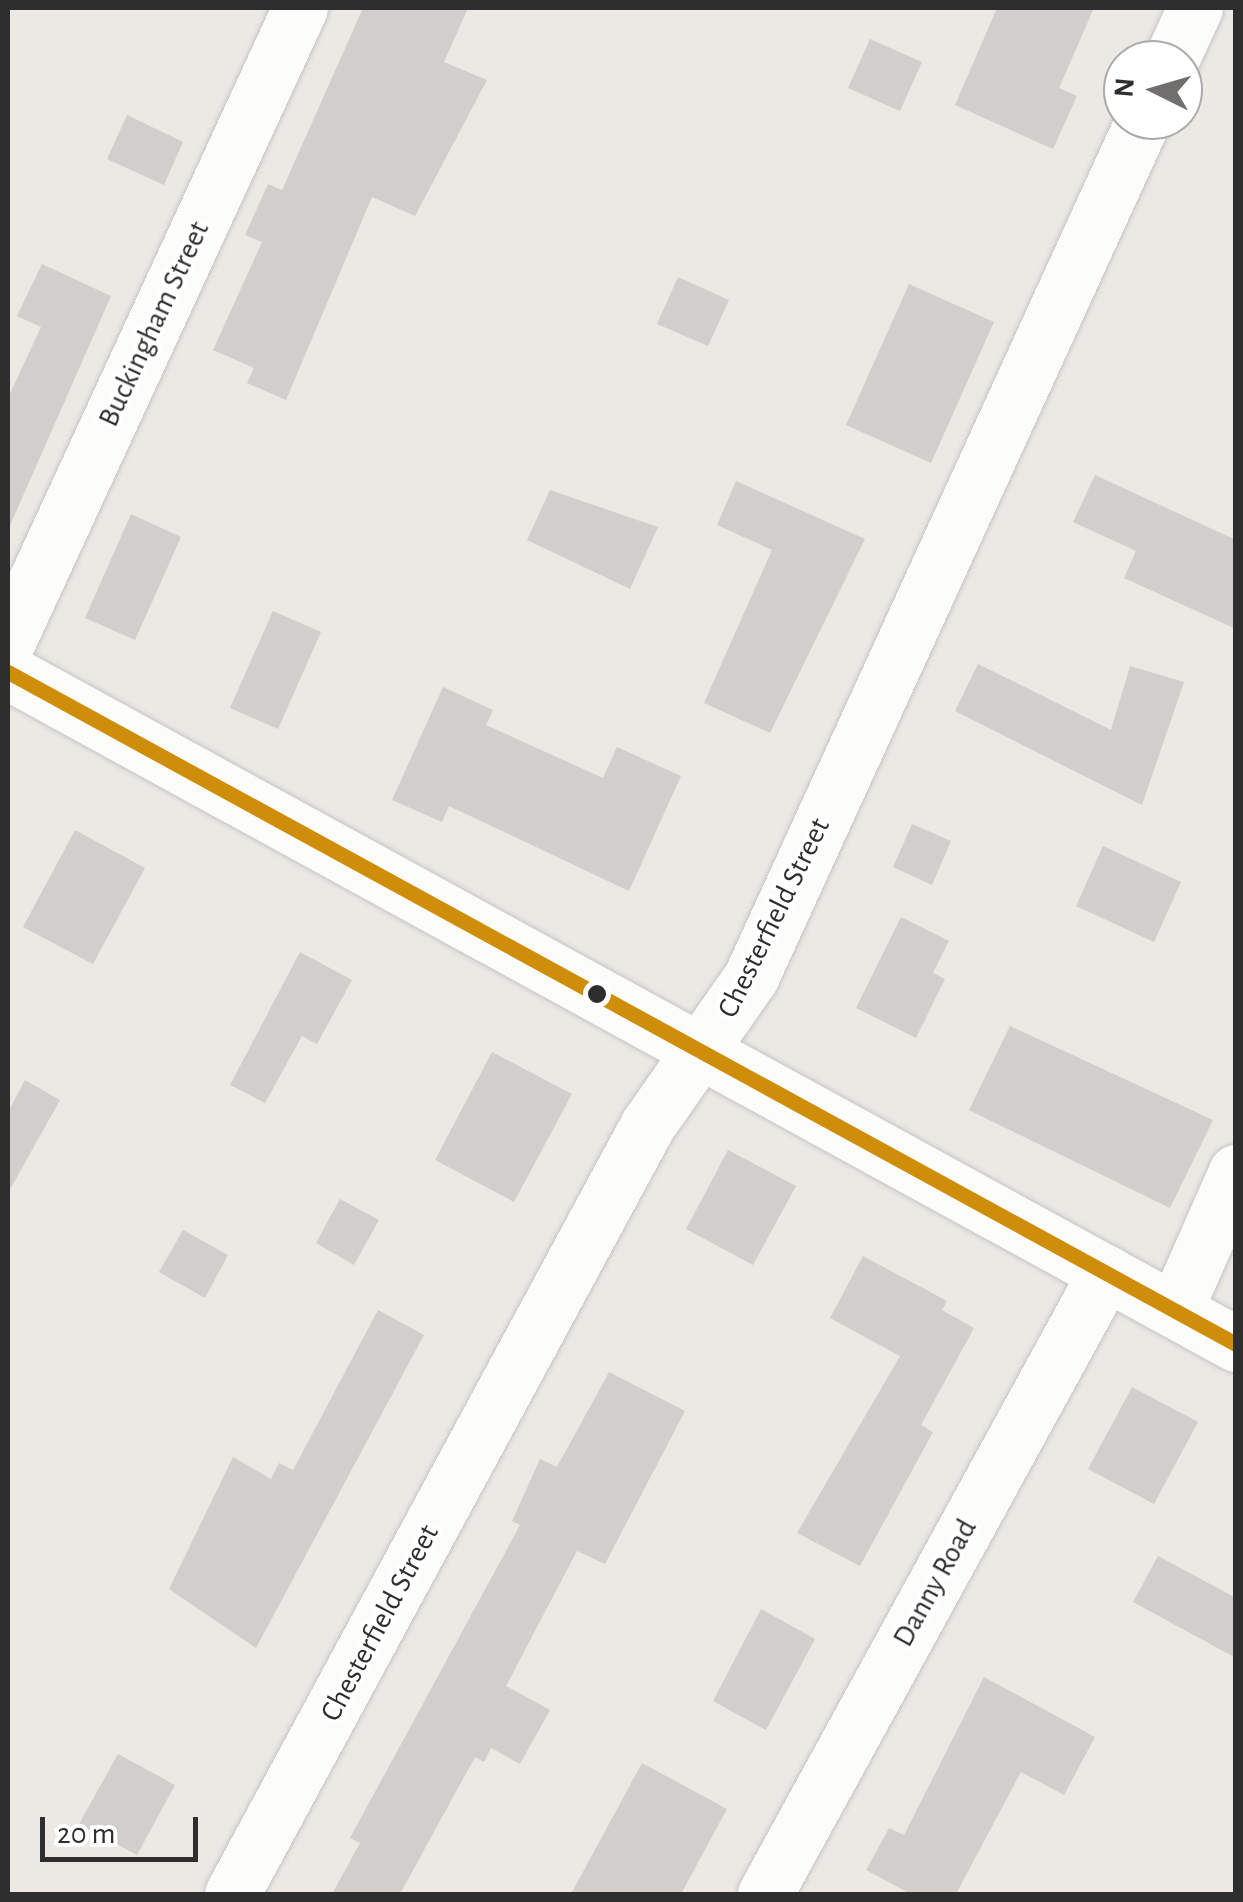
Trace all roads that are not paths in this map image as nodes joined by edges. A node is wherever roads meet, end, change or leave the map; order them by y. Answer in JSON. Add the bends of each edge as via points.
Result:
{"nodes":[{"id":1,"x":300,"y":8,"type":"edge"},
{"id":2,"x":1194,"y":8,"type":"edge"},
{"id":3,"x":1179,"y":40,"type":"edge"},
{"id":4,"x":1134,"y":140,"type":"edge"},
{"id":5,"x":8,"y":641,"type":"edge"},
{"id":6,"x":8,"y":672,"type":"edge"},
{"id":7,"x":702,"y":1051,"type":"junction"},
{"id":8,"x":1236,"y":1172,"type":"edge"},
{"id":9,"x":1106,"y":1272,"type":"junction"},
{"id":10,"x":1175,"y":1310,"type":"junction"},
{"id":11,"x":1236,"y":1344,"type":"edge"},
{"id":12,"x":232,"y":1894,"type":"edge"},
{"id":13,"x":765,"y":1894,"type":"edge"}],
"edges":[{"from":1,"to":5,"type":"street","name":"Buckingham Street"},
{"from":2,"to":3,"type":"street"},
{"from":4,"to":7,"type":"street","name":"Chesterfield Street","via":[[750,977]]},
{"from":6,"to":7,"type":"street"},
{"from":7,"to":9,"type":"street"},
{"from":7,"to":12,"type":"street","name":"Chesterfield Street","via":[[647,1126]]},
{"from":8,"to":10,"type":"street"},
{"from":9,"to":10,"type":"street"},
{"from":9,"to":13,"type":"street","name":"Danny Road"},
{"from":10,"to":11,"type":"street"}]}
